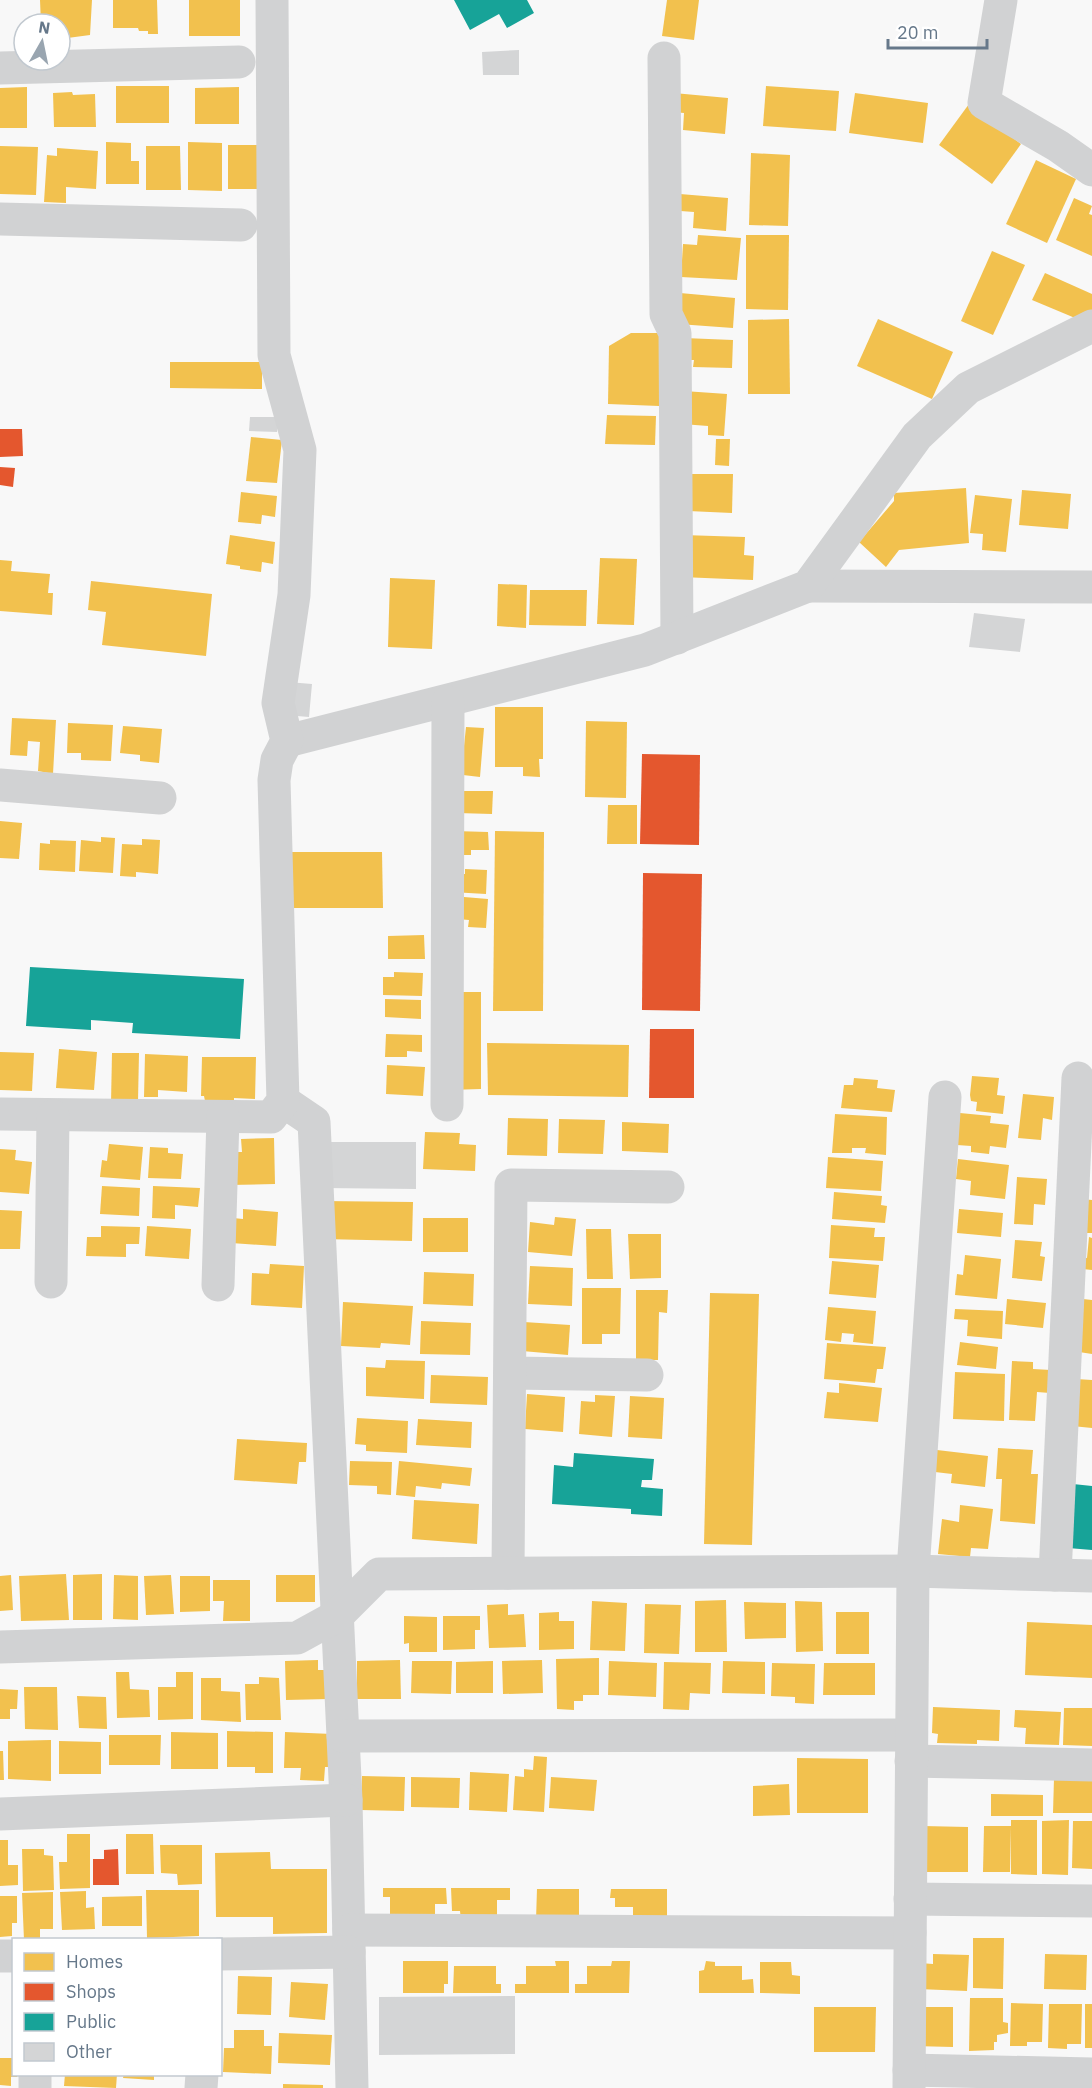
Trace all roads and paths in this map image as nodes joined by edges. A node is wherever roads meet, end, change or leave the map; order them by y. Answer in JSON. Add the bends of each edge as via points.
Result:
{"nodes":[{"id":1,"x":272,"y":0,"type":"edge"},
{"id":2,"x":1001,"y":0,"type":"edge"},
{"id":3,"x":664,"y":58,"type":"dead end"},
{"id":4,"x":239,"y":62,"type":"dead end"},
{"id":5,"x":0,"y":68,"type":"edge"},
{"id":6,"x":1092,"y":170,"type":"edge"},
{"id":7,"x":0,"y":219,"type":"edge"},
{"id":8,"x":241,"y":225,"type":"dead end"},
{"id":9,"x":1092,"y":326,"type":"edge"},
{"id":10,"x":808,"y":586,"type":"junction"},
{"id":11,"x":1092,"y":587,"type":"edge"},
{"id":12,"x":677,"y":638,"type":"junction"},
{"id":13,"x":448,"y":702,"type":"junction"},
{"id":14,"x":288,"y":741,"type":"junction"},
{"id":15,"x":0,"y":785,"type":"edge"},
{"id":16,"x":160,"y":798,"type":"dead end"},
{"id":17,"x":1078,"y":1078,"type":"dead end"},
{"id":18,"x":945,"y":1097,"type":"dead end"},
{"id":19,"x":283,"y":1101,"type":"junction"},
{"id":20,"x":447,"y":1105,"type":"dead end"},
{"id":21,"x":0,"y":1114,"type":"edge"},
{"id":22,"x":53,"y":1116,"type":"junction"},
{"id":23,"x":223,"y":1117,"type":"junction"},
{"id":24,"x":668,"y":1187,"type":"dead end"},
{"id":25,"x":51,"y":1282,"type":"dead end"},
{"id":26,"x":218,"y":1285,"type":"dead end"},
{"id":27,"x":510,"y":1373,"type":"junction"},
{"id":28,"x":647,"y":1375,"type":"dead end"},
{"id":29,"x":913,"y":1571,"type":"junction"},
{"id":30,"x":508,"y":1573,"type":"junction"},
{"id":31,"x":1055,"y":1575,"type":"junction"},
{"id":32,"x":1092,"y":1576,"type":"edge"},
{"id":33,"x":337,"y":1616,"type":"junction"},
{"id":34,"x":0,"y":1647,"type":"edge"},
{"id":35,"x":343,"y":1736,"type":"junction"},
{"id":36,"x":911,"y":1748,"type":"junction"},
{"id":37,"x":1092,"y":1765,"type":"edge"},
{"id":38,"x":346,"y":1800,"type":"junction"},
{"id":39,"x":0,"y":1815,"type":"edge"},
{"id":40,"x":910,"y":1899,"type":"junction"},
{"id":41,"x":1092,"y":1901,"type":"edge"},
{"id":42,"x":910,"y":1933,"type":"junction"},
{"id":43,"x":349,"y":1941,"type":"junction"},
{"id":44,"x":222,"y":1953,"type":"edge"},
{"id":45,"x":1092,"y":2074,"type":"edge"},
{"id":46,"x":909,"y":2079,"type":"edge"},
{"id":47,"x":352,"y":2088,"type":"edge"}],
"edges":[{"from":1,"to":14,"type":"street","via":[[274,355],[300,450],[294,595],[278,703]]},
{"from":2,"to":6,"type":"street","via":[[984,103]]},
{"from":3,"to":12,"type":"street","via":[[666,314],[675,333]]},
{"from":4,"to":5,"type":"street"},
{"from":7,"to":8,"type":"street"},
{"from":9,"to":10,"type":"street","via":[[968,388],[917,436]]},
{"from":10,"to":11,"type":"street"},
{"from":10,"to":12,"type":"street"},
{"from":12,"to":13,"type":"street"},
{"from":13,"to":14,"type":"street"},
{"from":13,"to":20,"type":"street"},
{"from":14,"to":19,"type":"street","via":[[277,760],[274,780]]},
{"from":15,"to":16,"type":"street"},
{"from":17,"to":31,"type":"street"},
{"from":18,"to":29,"type":"street"},
{"from":19,"to":23,"type":"street","via":[[271,1117]]},
{"from":19,"to":33,"type":"street","via":[[314,1122]]},
{"from":21,"to":22,"type":"street"},
{"from":22,"to":23,"type":"street"},
{"from":22,"to":25,"type":"street"},
{"from":23,"to":26,"type":"street"},
{"from":24,"to":27,"type":"street","via":[[511,1185]]},
{"from":27,"to":28,"type":"street"},
{"from":27,"to":30,"type":"street"},
{"from":29,"to":30,"type":"street"},
{"from":29,"to":31,"type":"street"},
{"from":29,"to":36,"type":"street"},
{"from":30,"to":33,"type":"street","via":[[379,1574]]},
{"from":31,"to":32,"type":"street"},
{"from":33,"to":34,"type":"street","via":[[297,1638]]},
{"from":33,"to":35,"type":"street"},
{"from":35,"to":36,"type":"street"},
{"from":35,"to":38,"type":"street"},
{"from":36,"to":37,"type":"street"},
{"from":36,"to":40,"type":"street"},
{"from":38,"to":39,"type":"street"},
{"from":38,"to":43,"type":"street"},
{"from":40,"to":41,"type":"street"},
{"from":40,"to":42,"type":"street"},
{"from":42,"to":43,"type":"street"},
{"from":42,"to":46,"type":"street"},
{"from":43,"to":44,"type":"street"},
{"from":43,"to":47,"type":"street"},
{"from":45,"to":46,"type":"street"}]}
